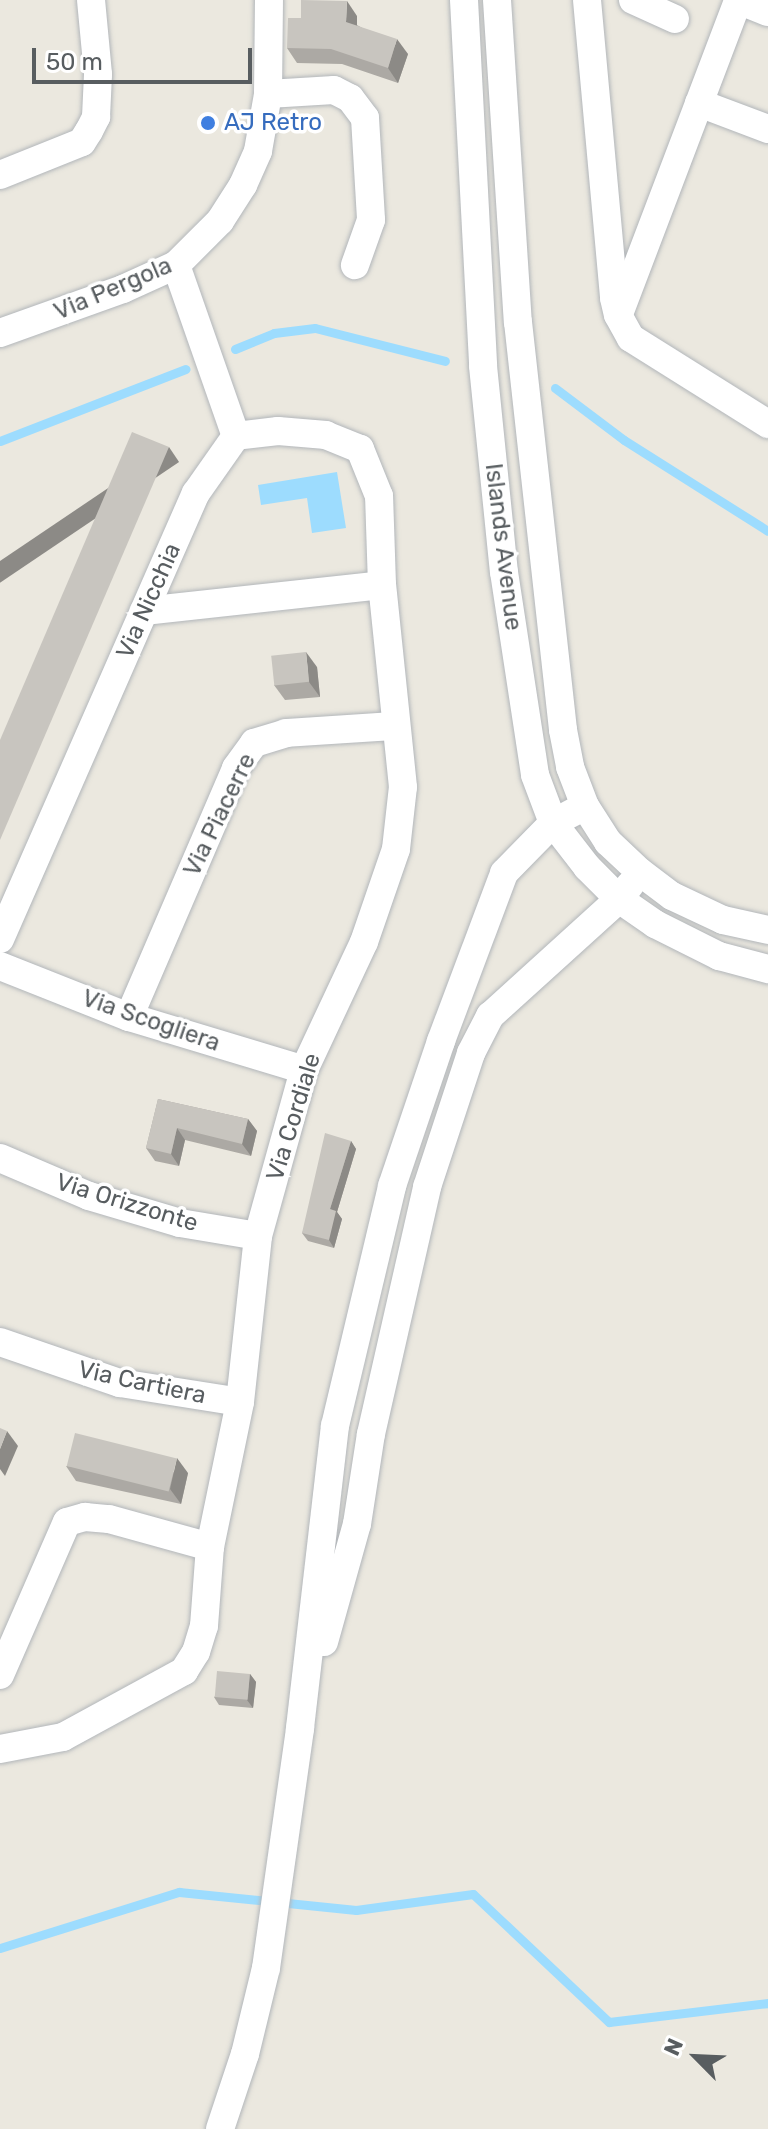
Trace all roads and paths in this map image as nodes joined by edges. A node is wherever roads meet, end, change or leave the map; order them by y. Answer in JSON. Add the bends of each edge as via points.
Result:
{"nodes":[{"id":1,"x":91,"y":0,"type":"edge"},
{"id":2,"x":269,"y":0,"type":"edge"},
{"id":3,"x":464,"y":0,"type":"edge"},
{"id":4,"x":497,"y":0,"type":"edge"},
{"id":5,"x":587,"y":0,"type":"edge"},
{"id":6,"x":633,"y":0,"type":"edge"},
{"id":7,"x":738,"y":0,"type":"edge"},
{"id":8,"x":768,"y":12,"type":"edge"},
{"id":9,"x":675,"y":19,"type":"dead end"},
{"id":10,"x":268,"y":94,"type":"junction"},
{"id":11,"x":699,"y":103,"type":"junction"},
{"id":12,"x":768,"y":129,"type":"edge"},
{"id":13,"x":0,"y":175,"type":"edge"},
{"id":14,"x":176,"y":265,"type":"junction"},
{"id":15,"x":355,"y":265,"type":"dead end"},
{"id":16,"x":618,"y":315,"type":"junction"},
{"id":17,"x":0,"y":333,"type":"edge"},
{"id":18,"x":768,"y":424,"type":"edge"},
{"id":19,"x":236,"y":436,"type":"junction"},
{"id":20,"x":382,"y":585,"type":"junction"},
{"id":21,"x":144,"y":611,"type":"junction"},
{"id":22,"x":395,"y":726,"type":"junction"},
{"id":23,"x":585,"y":806,"type":"junction"},
{"id":24,"x":553,"y":823,"type":"junction"},
{"id":25,"x":640,"y":872,"type":"junction"},
{"id":26,"x":619,"y":899,"type":"junction"},
{"id":27,"x":768,"y":930,"type":"edge"},
{"id":28,"x":0,"y":939,"type":"edge"},
{"id":29,"x":0,"y":966,"type":"edge"},
{"id":30,"x":768,"y":969,"type":"edge"},
{"id":31,"x":456,"y":1002,"type":"junction"},
{"id":32,"x":490,"y":1016,"type":"junction"},
{"id":33,"x":129,"y":1017,"type":"junction"},
{"id":34,"x":304,"y":1070,"type":"junction"},
{"id":35,"x":0,"y":1158,"type":"edge"},
{"id":36,"x":258,"y":1236,"type":"junction"},
{"id":37,"x":0,"y":1342,"type":"edge"},
{"id":38,"x":240,"y":1402,"type":"junction"},
{"id":39,"x":210,"y":1547,"type":"junction"},
{"id":40,"x":0,"y":1675,"type":"edge"},
{"id":41,"x":300,"y":1728,"type":"junction"},
{"id":42,"x":0,"y":1749,"type":"edge"},
{"id":43,"x":220,"y":2129,"type":"edge"}],
"edges":[{"from":1,"to":13,"type":"street","via":[[98,74],[96,117],[89,131],[82,142]]},
{"from":2,"to":10,"type":"street","name":"Via Pergola"},
{"from":3,"to":24,"type":"street","name":"Islands Avenue","via":[[483,366],[504,572],[535,775]]},
{"from":4,"to":23,"type":"street","name":"Islands Avenue","via":[[518,322],[563,730]]},
{"from":5,"to":16,"type":"street"},
{"from":6,"to":9,"type":"street"},
{"from":7,"to":8,"type":"street"},
{"from":7,"to":11,"type":"street"},
{"from":10,"to":14,"type":"street","name":"Via Pergola","via":[[258,151],[243,185],[220,221]]},
{"from":10,"to":15,"type":"street","via":[[334,90],[350,98],[365,118],[371,220]]},
{"from":11,"to":12,"type":"street"},
{"from":11,"to":16,"type":"street"},
{"from":14,"to":17,"type":"street","name":"Via Pergola"},
{"from":14,"to":19,"type":"street"},
{"from":16,"to":18,"type":"street","via":[[631,338]]},
{"from":19,"to":20,"type":"street","name":"Via Cordiale","via":[[278,431],[326,435],[360,449],[379,496]]},
{"from":19,"to":21,"type":"street","name":"Via Nicchia","via":[[196,493]]},
{"from":20,"to":21,"type":"street"},
{"from":20,"to":22,"type":"street","name":"Via Cordiale"},
{"from":21,"to":28,"type":"street","name":"Via Nicchia"},
{"from":22,"to":33,"type":"street","name":"Via Piacerre","via":[[286,733],[254,743],[236,768]]},
{"from":22,"to":34,"type":"street","name":"Via Cordiale","via":[[403,787],[396,849],[364,942]]},
{"from":23,"to":24,"type":"street"},
{"from":23,"to":25,"type":"street","name":"Islands Avenue","via":[[608,842]]},
{"from":24,"to":26,"type":"street","name":"Islands Avenue"},
{"from":24,"to":31,"type":"street","via":[[504,873]]},
{"from":25,"to":26,"type":"street"},
{"from":25,"to":27,"type":"street","name":"Islands Avenue","via":[[672,896],[723,920]]},
{"from":26,"to":30,"type":"street","name":"Islands Avenue","via":[[719,956]]},
{"from":26,"to":32,"type":"street"},
{"from":29,"to":33,"type":"street","name":"Via Scogliera"},
{"from":31,"to":32,"type":"street"},
{"from":31,"to":41,"type":"street","via":[[392,1186],[335,1426]]},
{"from":32,"to":41,"type":"street","via":[[471,1053],[427,1187],[371,1434],[357,1524]]},
{"from":33,"to":34,"type":"street","name":"Via Scogliera"},
{"from":34,"to":36,"type":"street","name":"Via Cordiale"},
{"from":35,"to":36,"type":"street","name":"Via Orizzonte","via":[[89,1196],[180,1223]]},
{"from":36,"to":38,"type":"street","name":"Via Cordiale"},
{"from":37,"to":38,"type":"street","name":"Via Cartiera","via":[[120,1383]]},
{"from":38,"to":39,"type":"street","name":"Via Cordiale"},
{"from":39,"to":40,"type":"street","via":[[109,1519],[67,1522]]},
{"from":39,"to":42,"type":"street","name":"Via Cordiale","via":[[204,1626],[184,1671],[63,1737]]},
{"from":41,"to":43,"type":"street","via":[[266,1968]]}]}
